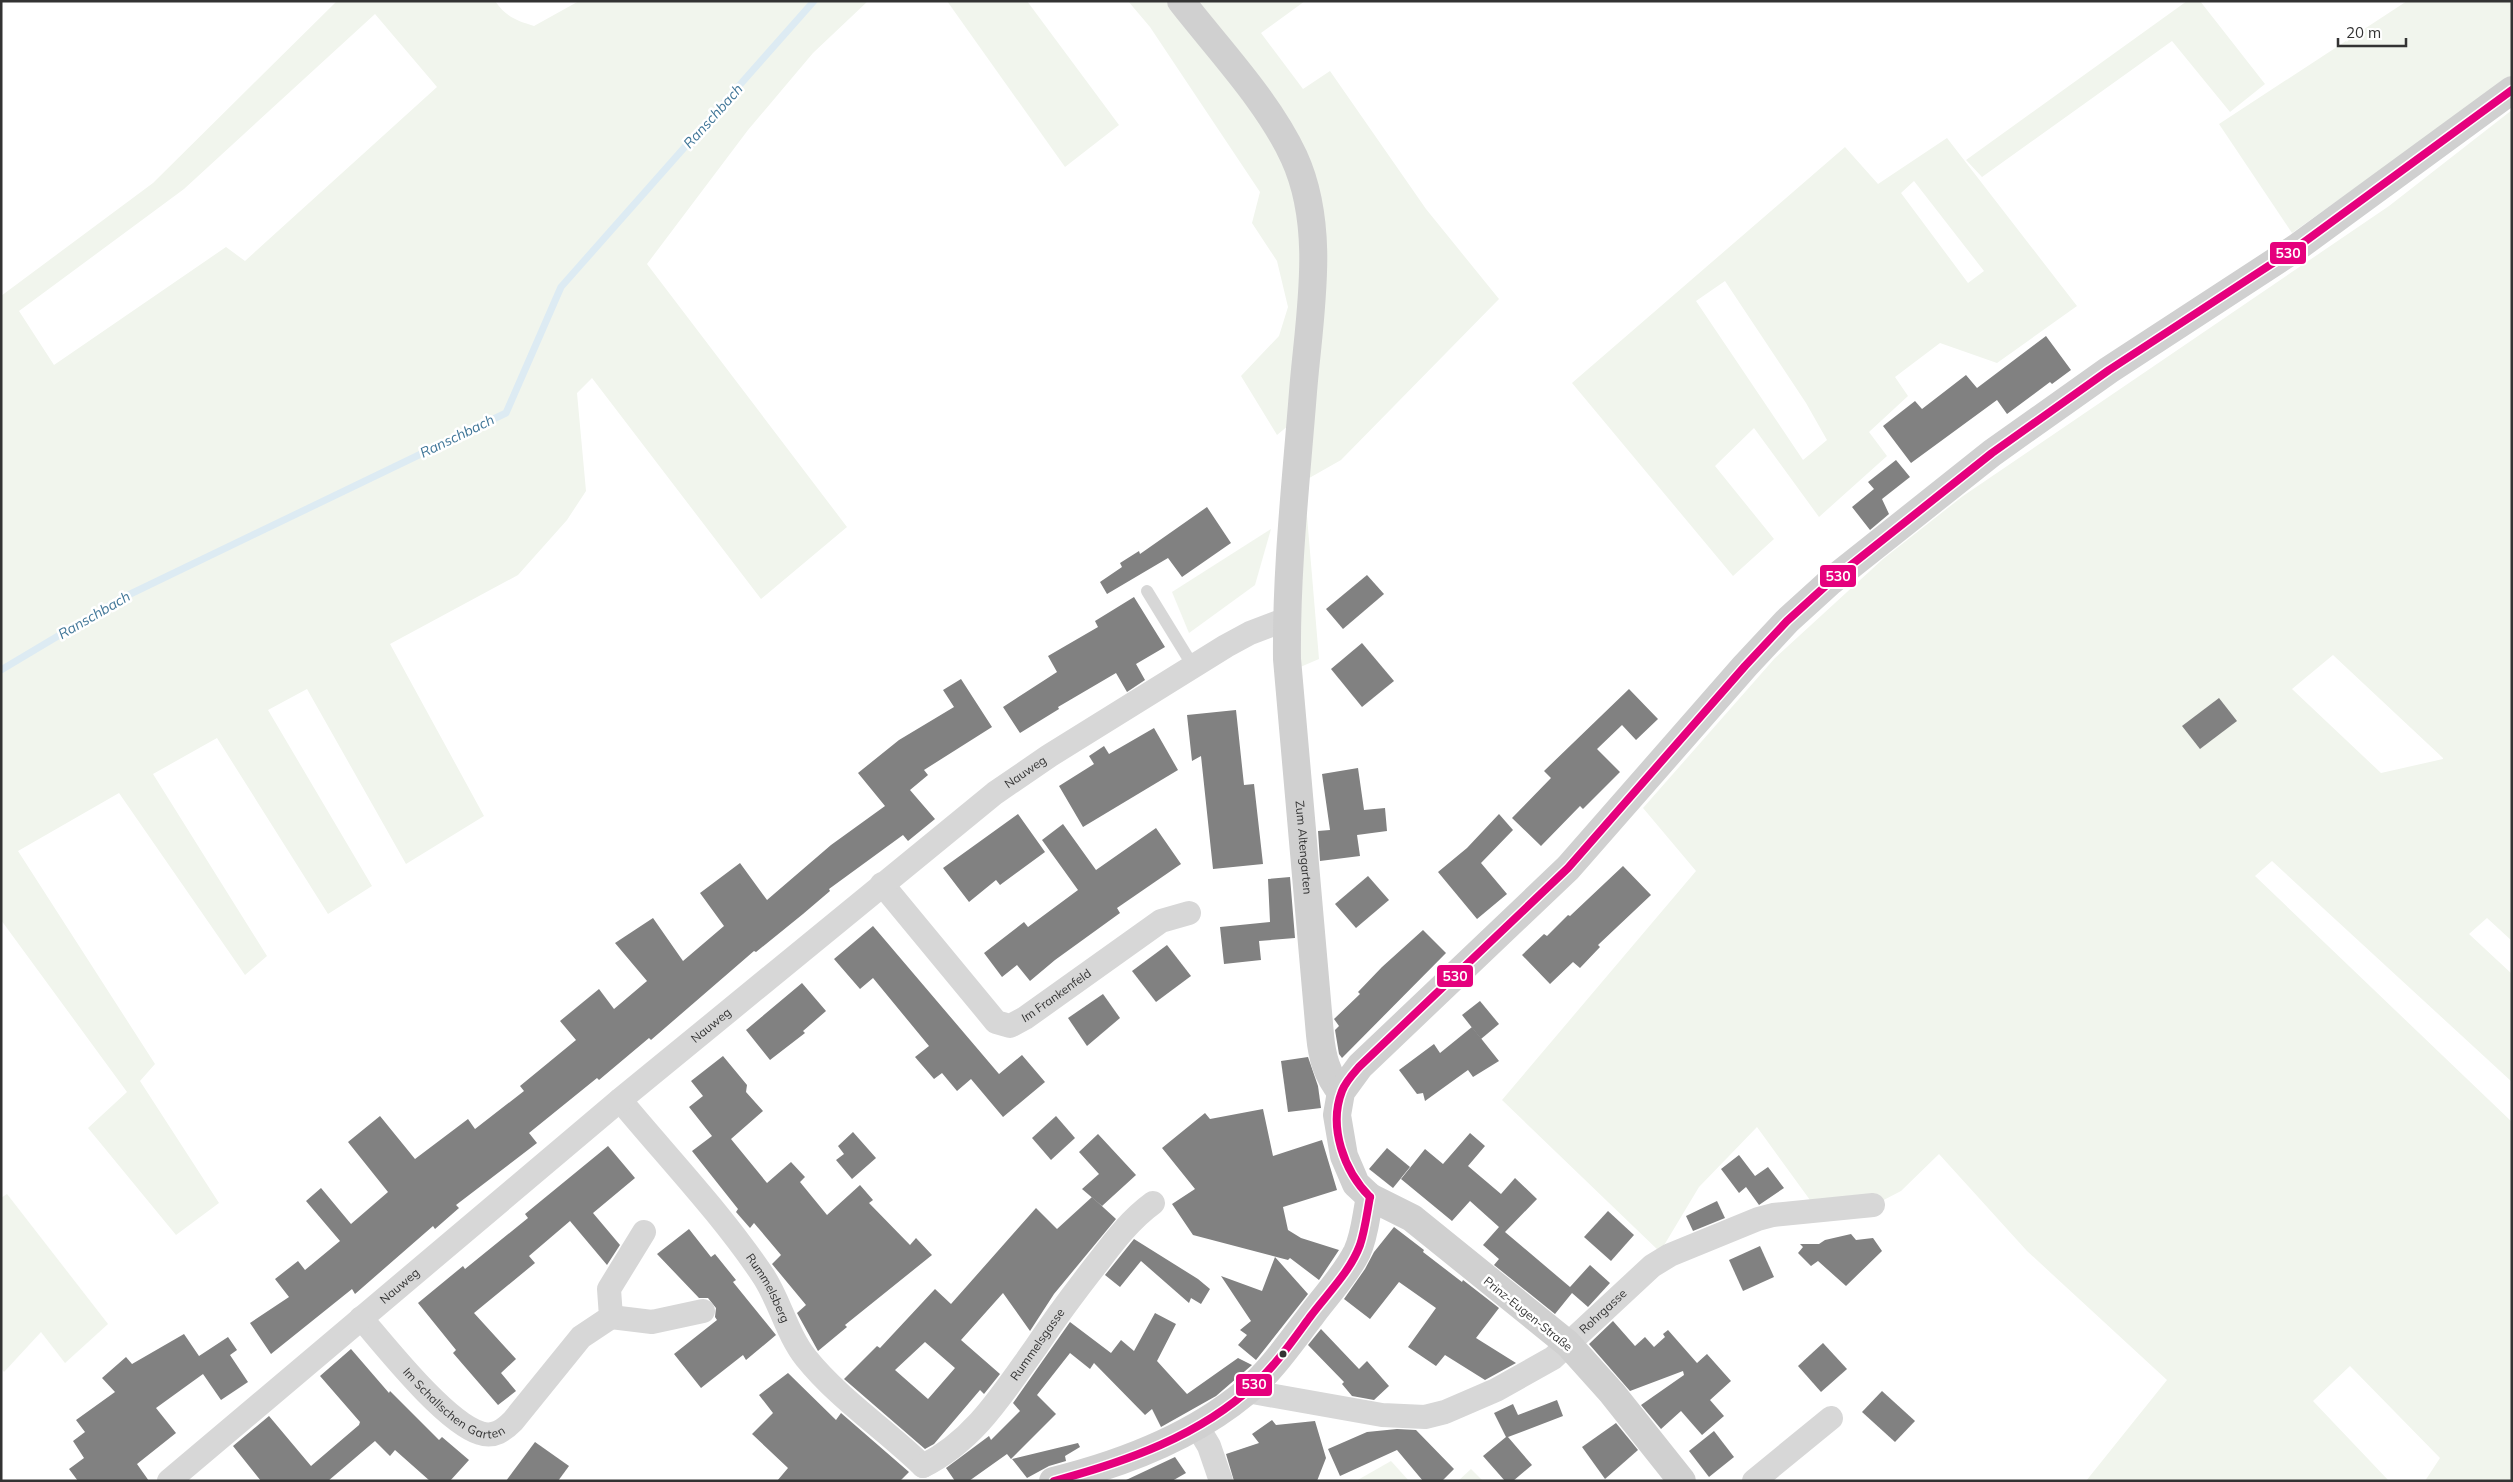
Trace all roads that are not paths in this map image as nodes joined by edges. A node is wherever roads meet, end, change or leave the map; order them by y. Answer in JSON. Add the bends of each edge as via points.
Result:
{"nodes":[{"id":1,"x":1181,"y":1,"type":"edge"},
{"id":2,"x":2512,"y":90,"type":"edge"},
{"id":3,"x":1147,"y":591,"type":"dead end"},
{"id":4,"x":1286,"y":619,"type":"junction"},
{"id":5,"x":1193,"y":666,"type":"junction"},
{"id":6,"x":882,"y":884,"type":"junction"},
{"id":7,"x":1189,"y":914,"type":"dead end"},
{"id":8,"x":1341,"y":1092,"type":"junction"},
{"id":9,"x":620,"y":1100,"type":"junction"},
{"id":10,"x":1370,"y":1197,"type":"junction"},
{"id":11,"x":1153,"y":1203,"type":"dead end"},
{"id":12,"x":1874,"y":1205,"type":"dead end"},
{"id":13,"x":644,"y":1232,"type":"dead end"},
{"id":14,"x":702,"y":1311,"type":"dead end"},
{"id":15,"x":612,"y":1317,"type":"junction"},
{"id":16,"x":361,"y":1318,"type":"junction"},
{"id":17,"x":1568,"y":1344,"type":"junction"},
{"id":18,"x":1247,"y":1392,"type":"junction"},
{"id":19,"x":1831,"y":1418,"type":"dead end"},
{"id":20,"x":1197,"y":1426,"type":"junction"},
{"id":21,"x":922,"y":1474,"type":"edge"},
{"id":22,"x":169,"y":1481,"type":"edge"},
{"id":23,"x":1053,"y":1481,"type":"edge"},
{"id":24,"x":1221,"y":1481,"type":"edge"},
{"id":25,"x":1682,"y":1481,"type":"edge"},
{"id":26,"x":1754,"y":1481,"type":"edge"}],
"edges":[{"from":1,"to":4,"type":"street","name":"Zum Altengarten","via":[[1276,124],[1294,158],[1311,225],[1313,264]]},
{"from":2,"to":8,"type":"street","via":[[2304,242],[2132,354],[1999,448],[1831,581],[1745,666],[1568,868],[1360,1066]]},
{"from":3,"to":5,"type":"lane"},
{"from":4,"to":5,"type":"street","name":"Nauweg","via":[[1250,633]]},
{"from":4,"to":8,"type":"street","name":"Zum Altengarten","via":[[1322,1054],[1328,1074]]},
{"from":5,"to":6,"type":"street","name":"Nauweg","via":[[995,793]]},
{"from":6,"to":7,"type":"street","name":"Im Frankenfeld","via":[[996,1022],[1010,1026],[1161,920]]},
{"from":6,"to":9,"type":"street","name":"Nauweg"},
{"from":8,"to":10,"type":"street","via":[[1337,1115],[1344,1156],[1356,1184]]},
{"from":9,"to":16,"type":"street","name":"Nauweg"},
{"from":9,"to":21,"type":"street","name":"Rummelsberg","via":[[753,1262],[774,1294],[806,1358]]},
{"from":10,"to":17,"type":"street","name":"Prinz-Eugen-Straße","via":[[1412,1218]]},
{"from":10,"to":18,"type":"street","via":[[1356,1252],[1291,1341]]},
{"from":11,"to":21,"type":"street","name":"Rummelsgasse","via":[[1122,1231],[976,1428]]},
{"from":12,"to":17,"type":"street","name":"Rohrgasse","via":[[1765,1217],[1670,1255],[1634,1280]]},
{"from":13,"to":15,"type":"street","via":[[609,1289]]},
{"from":14,"to":15,"type":"street","via":[[652,1322]]},
{"from":15,"to":16,"type":"street","name":"Im Schallschen Garten","via":[[581,1337],[513,1421],[493,1435],[471,1430],[446,1410]]},
{"from":16,"to":22,"type":"street","name":"Nauweg"},
{"from":17,"to":18,"type":"street","name":"Rohrgasse","via":[[1553,1358],[1496,1390],[1445,1412],[1424,1417],[1382,1415]]},
{"from":17,"to":25,"type":"street","name":"Prinz-Eugen-Straße"},
{"from":18,"to":20,"type":"street"},
{"from":19,"to":26,"type":"street"},
{"from":20,"to":23,"type":"street","via":[[1144,1452]]},
{"from":20,"to":24,"type":"street","via":[[1209,1446]]}]}
